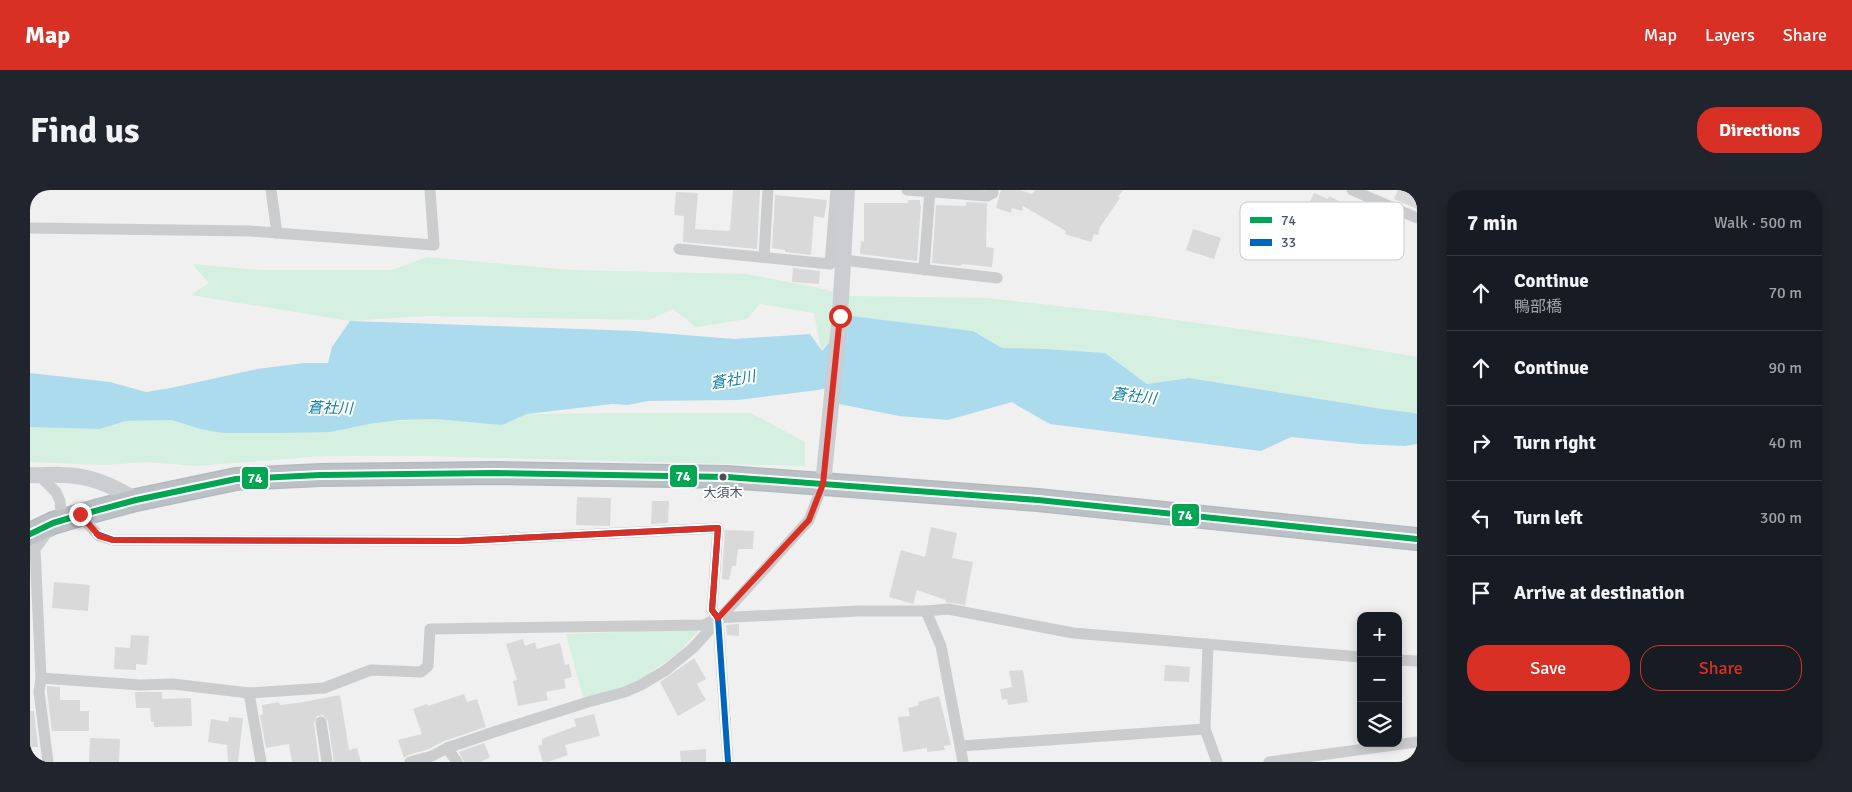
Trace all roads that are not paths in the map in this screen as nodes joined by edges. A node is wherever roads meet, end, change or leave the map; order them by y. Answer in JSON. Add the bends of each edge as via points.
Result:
{"nodes":[{"id":1,"x":271,"y":190,"type":"edge"},
{"id":2,"x":430,"y":190,"type":"edge"},
{"id":3,"x":768,"y":190,"type":"edge"},
{"id":4,"x":836,"y":190,"type":"edge"},
{"id":5,"x":847,"y":190,"type":"edge"},
{"id":6,"x":907,"y":190,"type":"edge"},
{"id":7,"x":992,"y":190,"type":"edge"},
{"id":8,"x":1352,"y":190,"type":"edge"},
{"id":9,"x":930,"y":191,"type":"edge"},
{"id":10,"x":1380,"y":202,"type":"edge"},
{"id":11,"x":1404,"y":212,"type":"edge"},
{"id":12,"x":1417,"y":218,"type":"edge"},
{"id":13,"x":30,"y":228,"type":"edge"},
{"id":14,"x":277,"y":233,"type":"junction"},
{"id":15,"x":679,"y":249,"type":"dead end"},
{"id":16,"x":764,"y":257,"type":"junction"},
{"id":17,"x":843,"y":260,"type":"junction"},
{"id":18,"x":924,"y":270,"type":"junction"},
{"id":19,"x":997,"y":278,"type":"dead end"},
{"id":20,"x":35,"y":475,"type":"edge"},
{"id":21,"x":823,"y":479,"type":"junction"},
{"id":22,"x":136,"y":500,"type":"junction"},
{"id":23,"x":80,"y":514,"type":"junction"},
{"id":24,"x":53,"y":523,"type":"junction"},
{"id":25,"x":30,"y":534,"type":"edge"},
{"id":26,"x":1417,"y":539,"type":"edge"},
{"id":27,"x":926,"y":611,"type":"junction"},
{"id":28,"x":718,"y":618,"type":"junction"},
{"id":29,"x":1208,"y":644,"type":"junction"},
{"id":30,"x":1357,"y":657,"type":"edge"},
{"id":31,"x":1402,"y":660,"type":"edge"},
{"id":32,"x":1417,"y":662,"type":"edge"},
{"id":33,"x":41,"y":678,"type":"junction"},
{"id":34,"x":34,"y":691,"type":"edge"},
{"id":35,"x":249,"y":693,"type":"junction"},
{"id":36,"x":321,"y":722,"type":"dead end"},
{"id":37,"x":1205,"y":729,"type":"junction"},
{"id":38,"x":1417,"y":742,"type":"edge"},
{"id":39,"x":960,"y":746,"type":"junction"},
{"id":40,"x":447,"y":748,"type":"junction"},
{"id":41,"x":48,"y":762,"type":"edge"},
{"id":42,"x":261,"y":762,"type":"edge"},
{"id":43,"x":327,"y":762,"type":"edge"},
{"id":44,"x":410,"y":762,"type":"edge"},
{"id":45,"x":457,"y":762,"type":"edge"},
{"id":46,"x":728,"y":762,"type":"edge"},
{"id":47,"x":963,"y":762,"type":"edge"},
{"id":48,"x":1217,"y":762,"type":"edge"},
{"id":49,"x":1268,"y":762,"type":"edge"}],
"edges":[{"from":1,"to":14,"type":"street"},
{"from":2,"to":14,"type":"street","via":[[434,245]]},
{"from":3,"to":16,"type":"street"},
{"from":4,"to":16,"type":"street","via":[[830,264]]},
{"from":5,"to":17,"type":"street"},
{"from":6,"to":9,"type":"street"},
{"from":7,"to":9,"type":"street","via":[[993,193],[987,196]]},
{"from":8,"to":10,"type":"street"},
{"from":9,"to":18,"type":"street"},
{"from":11,"to":12,"type":"street"},
{"from":13,"to":14,"type":"street"},
{"from":15,"to":16,"type":"street"},
{"from":17,"to":18,"type":"street"},
{"from":17,"to":21,"type":"street"},
{"from":18,"to":19,"type":"street"},
{"from":20,"to":22,"type":"street","via":[[62,474],[90,479],[110,485]]},
{"from":20,"to":24,"type":"street","via":[[56,492],[60,501],[61,514]]},
{"from":21,"to":22,"type":"highway","via":[[494,473],[320,475],[236,479]]},
{"from":21,"to":26,"type":"highway"},
{"from":21,"to":28,"type":"street","via":[[809,520]]},
{"from":22,"to":23,"type":"highway"},
{"from":23,"to":24,"type":"highway"},
{"from":23,"to":28,"type":"street","via":[[99,536],[113,540],[459,541],[718,528],[712,610]]},
{"from":24,"to":25,"type":"highway"},
{"from":24,"to":33,"type":"street","via":[[35,549]]},
{"from":27,"to":28,"type":"street"},
{"from":27,"to":29,"type":"street","via":[[948,609],[1073,633]]},
{"from":27,"to":39,"type":"street","via":[[941,646]]},
{"from":28,"to":35,"type":"street","via":[[704,626],[430,629],[428,666],[421,672],[371,670],[324,688]]},
{"from":28,"to":40,"type":"street","via":[[692,648],[666,670],[641,685]]},
{"from":28,"to":46,"type":"street"},
{"from":29,"to":30,"type":"street"},
{"from":29,"to":37,"type":"street"},
{"from":31,"to":32,"type":"street"},
{"from":33,"to":34,"type":"street"},
{"from":33,"to":35,"type":"street","via":[[173,684]]},
{"from":34,"to":41,"type":"street"},
{"from":35,"to":42,"type":"street"},
{"from":36,"to":43,"type":"street"},
{"from":37,"to":39,"type":"street"},
{"from":37,"to":48,"type":"street"},
{"from":38,"to":49,"type":"street"},
{"from":39,"to":47,"type":"street"},
{"from":40,"to":44,"type":"street"},
{"from":40,"to":45,"type":"street"}]}
